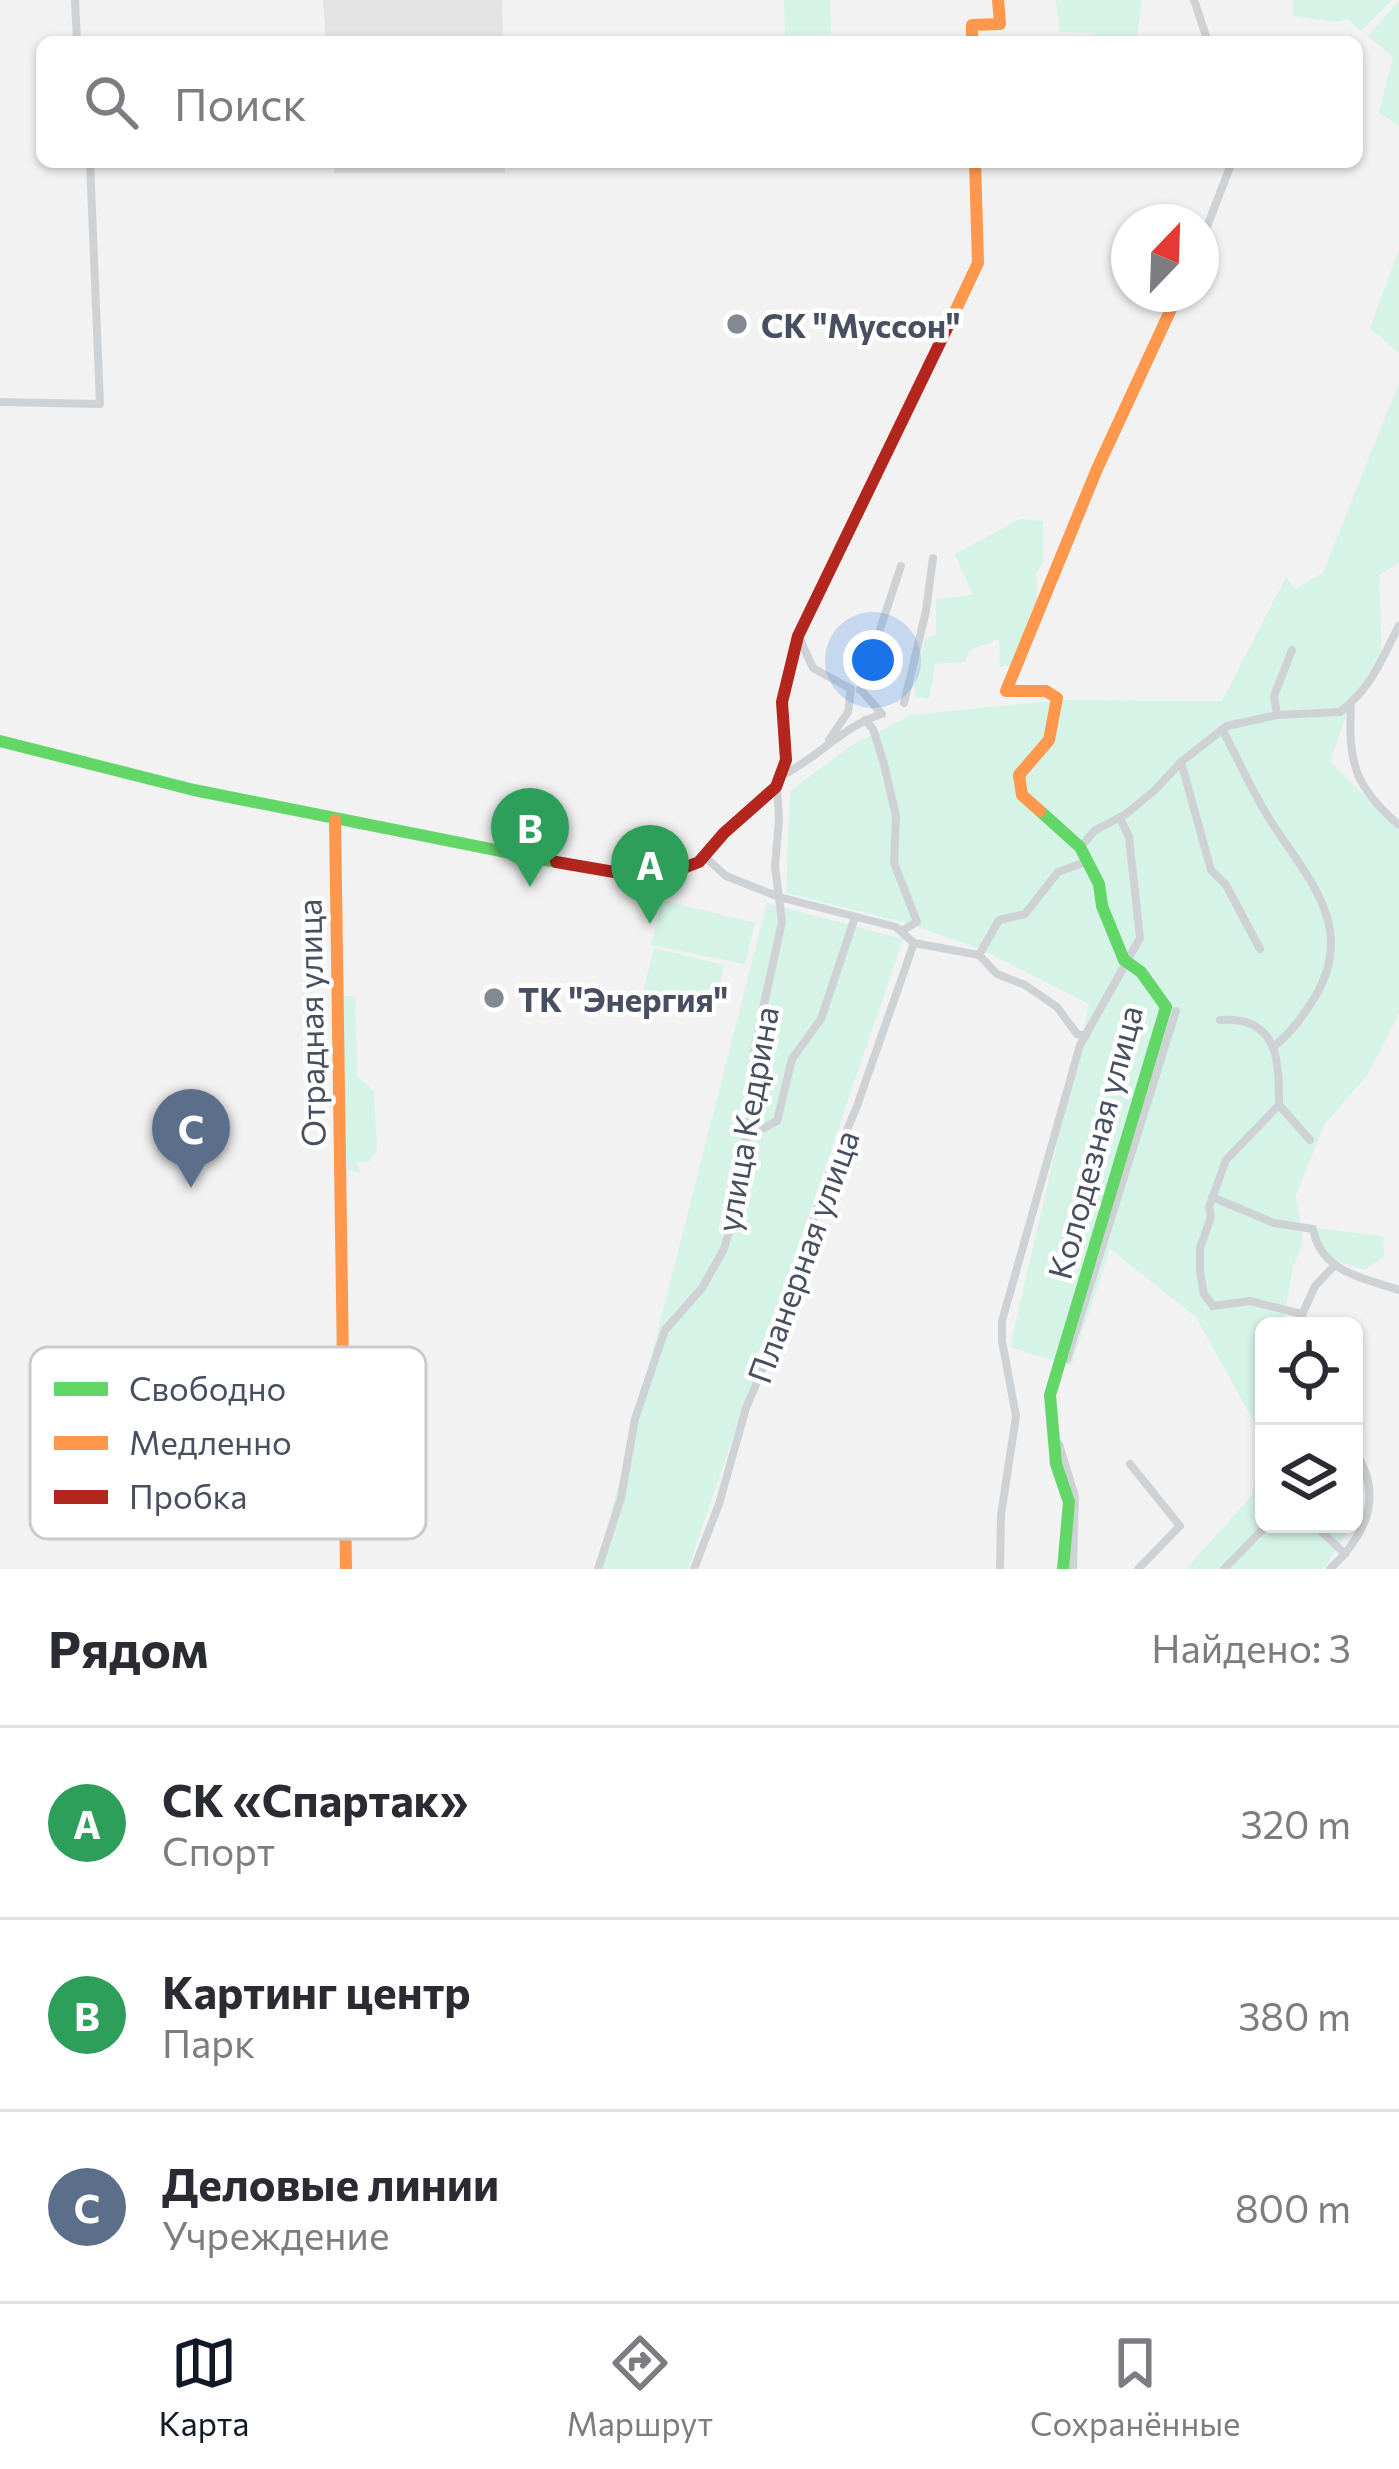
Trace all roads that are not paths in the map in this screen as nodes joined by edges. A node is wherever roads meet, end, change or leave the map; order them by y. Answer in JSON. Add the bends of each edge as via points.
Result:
{"nodes":[{"id":1,"x":75,"y":0,"type":"edge"},
{"id":2,"x":998,"y":0,"type":"edge"},
{"id":3,"x":1194,"y":0,"type":"edge"},
{"id":4,"x":77,"y":36,"type":"edge"},
{"id":5,"x":972,"y":36,"type":"edge"},
{"id":6,"x":1206,"y":36,"type":"edge"},
{"id":7,"x":90,"y":168,"type":"edge"},
{"id":8,"x":975,"y":168,"type":"edge"},
{"id":9,"x":1230,"y":168,"type":"edge"},
{"id":10,"x":1216,"y":204,"type":"edge"},
{"id":11,"x":1170,"y":312,"type":"edge"},
{"id":12,"x":0,"y":402,"type":"edge"},
{"id":13,"x":934,"y":558,"type":"dead end"},
{"id":14,"x":902,"y":566,"type":"dead end"},
{"id":15,"x":1399,"y":626,"type":"edge"},
{"id":16,"x":798,"y":636,"type":"junction"},
{"id":17,"x":1292,"y":650,"type":"dead end"},
{"id":18,"x":1384,"y":663,"type":"junction"},
{"id":19,"x":1399,"y":664,"type":"edge"},
{"id":20,"x":788,"y":667,"type":"junction"},
{"id":21,"x":813,"y":668,"type":"junction"},
{"id":22,"x":856,"y":689,"type":"junction"},
{"id":23,"x":904,"y":703,"type":"dead end"},
{"id":24,"x":1352,"y":703,"type":"junction"},
{"id":25,"x":1277,"y":715,"type":"junction"},
{"id":26,"x":865,"y":720,"type":"junction"},
{"id":27,"x":1222,"y":729,"type":"junction"},
{"id":28,"x":0,"y":741,"type":"edge"},
{"id":29,"x":824,"y":746,"type":"junction"},
{"id":30,"x":1181,"y":762,"type":"junction"},
{"id":31,"x":780,"y":781,"type":"junction"},
{"id":32,"x":1120,"y":818,"type":"junction"},
{"id":33,"x":334,"y":820,"type":"junction"},
{"id":34,"x":1399,"y":825,"type":"edge"},
{"id":35,"x":1080,"y":847,"type":"junction"},
{"id":36,"x":704,"y":856,"type":"junction"},
{"id":37,"x":1085,"y":862,"type":"junction"},
{"id":38,"x":779,"y":897,"type":"junction"},
{"id":39,"x":855,"y":917,"type":"junction"},
{"id":40,"x":903,"y":930,"type":"junction"},
{"id":41,"x":914,"y":943,"type":"junction"},
{"id":42,"x":1260,"y":949,"type":"dead end"},
{"id":43,"x":979,"y":956,"type":"junction"},
{"id":44,"x":1124,"y":960,"type":"junction"},
{"id":45,"x":1176,"y":1011,"type":"dead end"},
{"id":46,"x":1220,"y":1020,"type":"dead end"},
{"id":47,"x":1086,"y":1036,"type":"junction"},
{"id":48,"x":1273,"y":1047,"type":"junction"},
{"id":49,"x":1279,"y":1105,"type":"junction"},
{"id":50,"x":748,"y":1123,"type":"junction"},
{"id":51,"x":1310,"y":1140,"type":"dead end"},
{"id":52,"x":1212,"y":1197,"type":"junction"},
{"id":53,"x":1334,"y":1266,"type":"junction"},
{"id":54,"x":1399,"y":1290,"type":"edge"},
{"id":55,"x":1302,"y":1314,"type":"junction"},
{"id":56,"x":1301,"y":1317,"type":"edge"},
{"id":57,"x":342,"y":1347,"type":"edge"},
{"id":58,"x":1130,"y":1464,"type":"dead end"},
{"id":59,"x":1363,"y":1472,"type":"edge"},
{"id":60,"x":1363,"y":1532,"type":"edge"},
{"id":61,"x":1259,"y":1533,"type":"edge"},
{"id":62,"x":1323,"y":1533,"type":"edge"},
{"id":63,"x":1363,"y":1533,"type":"edge"},
{"id":64,"x":346,"y":1539,"type":"edge"},
{"id":65,"x":1345,"y":1554,"type":"junction"},
{"id":66,"x":346,"y":1569,"type":"edge"},
{"id":67,"x":598,"y":1569,"type":"edge"},
{"id":68,"x":694,"y":1569,"type":"edge"},
{"id":69,"x":1000,"y":1569,"type":"edge"},
{"id":70,"x":1063,"y":1569,"type":"edge"},
{"id":71,"x":1073,"y":1569,"type":"edge"},
{"id":72,"x":1138,"y":1569,"type":"edge"},
{"id":73,"x":1224,"y":1569,"type":"edge"},
{"id":74,"x":1330,"y":1569,"type":"edge"}],
"edges":[{"from":1,"to":4,"type":"street"},
{"from":2,"to":5,"type":"street","via":[[1000,24],[971,25]]},
{"from":3,"to":6,"type":"street"},
{"from":7,"to":12,"type":"street","via":[[100,404]]},
{"from":8,"to":16,"type":"street","via":[[978,263]]},
{"from":9,"to":10,"type":"street"},
{"from":11,"to":35,"type":"street","name":"Колодезная улица","via":[[1006,692],[1050,691],[1057,698],[1049,740],[1022,770],[1019,787]]},
{"from":13,"to":23,"type":"street"},
{"from":14,"to":22,"type":"street"},
{"from":15,"to":18,"type":"street"},
{"from":16,"to":20,"type":"street"},
{"from":16,"to":21,"type":"street"},
{"from":17,"to":25,"type":"street","via":[[1274,696]]},
{"from":18,"to":19,"type":"street"},
{"from":18,"to":24,"type":"street"},
{"from":20,"to":21,"type":"street"},
{"from":20,"to":31,"type":"street"},
{"from":21,"to":22,"type":"street"},
{"from":22,"to":26,"type":"street","via":[[882,714]]},
{"from":22,"to":29,"type":"street"},
{"from":24,"to":25,"type":"street","via":[[1340,712]]},
{"from":24,"to":34,"type":"street","via":[[1356,777]]},
{"from":25,"to":27,"type":"street"},
{"from":26,"to":29,"type":"street"},
{"from":26,"to":40,"type":"street","via":[[884,764],[896,816],[895,863],[917,922]]},
{"from":27,"to":30,"type":"street"},
{"from":27,"to":48,"type":"street","via":[[1307,875],[1334,947],[1310,1005]]},
{"from":28,"to":33,"type":"street"},
{"from":29,"to":31,"type":"street"},
{"from":30,"to":32,"type":"street"},
{"from":30,"to":42,"type":"street","via":[[1211,870]]},
{"from":31,"to":36,"type":"street"},
{"from":31,"to":38,"type":"street","name":"улица Кедрина"},
{"from":32,"to":35,"type":"street"},
{"from":32,"to":44,"type":"street","via":[[1141,928]]},
{"from":33,"to":36,"type":"street","via":[[639,879]]},
{"from":33,"to":57,"type":"street","name":"Отрадная улица"},
{"from":35,"to":37,"type":"street","name":"Колодезная улица"},
{"from":36,"to":38,"type":"street","via":[[726,877]]},
{"from":37,"to":43,"type":"street","via":[[1058,872],[1025,914],[999,920]]},
{"from":37,"to":44,"type":"street","name":"Колодезная улица"},
{"from":38,"to":39,"type":"street"},
{"from":38,"to":50,"type":"street","name":"улица Кедрина","via":[[782,922],[754,1050]]},
{"from":39,"to":40,"type":"street"},
{"from":39,"to":50,"type":"street","via":[[821,1019],[792,1059],[777,1121],[764,1128]]},
{"from":40,"to":41,"type":"street"},
{"from":41,"to":43,"type":"street"},
{"from":41,"to":68,"type":"street","name":"Планерная улица"},
{"from":43,"to":47,"type":"street"},
{"from":44,"to":47,"type":"street"},
{"from":44,"to":70,"type":"street","name":"Колодезная улица","via":[[1166,1007],[1050,1395],[1069,1502]]},
{"from":45,"to":71,"type":"street","name":"Колодезная улица","via":[[1056,1396],[1075,1497]]},
{"from":46,"to":48,"type":"street","via":[[1242,1018]]},
{"from":47,"to":69,"type":"street","via":[[1002,1321],[1016,1416]]},
{"from":48,"to":49,"type":"street"},
{"from":49,"to":51,"type":"street"},
{"from":49,"to":52,"type":"street","via":[[1226,1160]]},
{"from":50,"to":67,"type":"street","name":"улица Кедрина","via":[[724,1249],[665,1330]]},
{"from":52,"to":53,"type":"street","via":[[1312,1229]]},
{"from":52,"to":55,"type":"street","via":[[1200,1248],[1204,1294],[1213,1306],[1250,1301]]},
{"from":53,"to":54,"type":"street"},
{"from":53,"to":55,"type":"street"},
{"from":55,"to":56,"type":"street"},
{"from":58,"to":72,"type":"street","via":[[1180,1526]]},
{"from":59,"to":60,"type":"street"},
{"from":61,"to":73,"type":"street"},
{"from":62,"to":65,"type":"street"},
{"from":63,"to":65,"type":"street"},
{"from":64,"to":66,"type":"street","name":"Отрадная улица"},
{"from":65,"to":74,"type":"street"}]}
